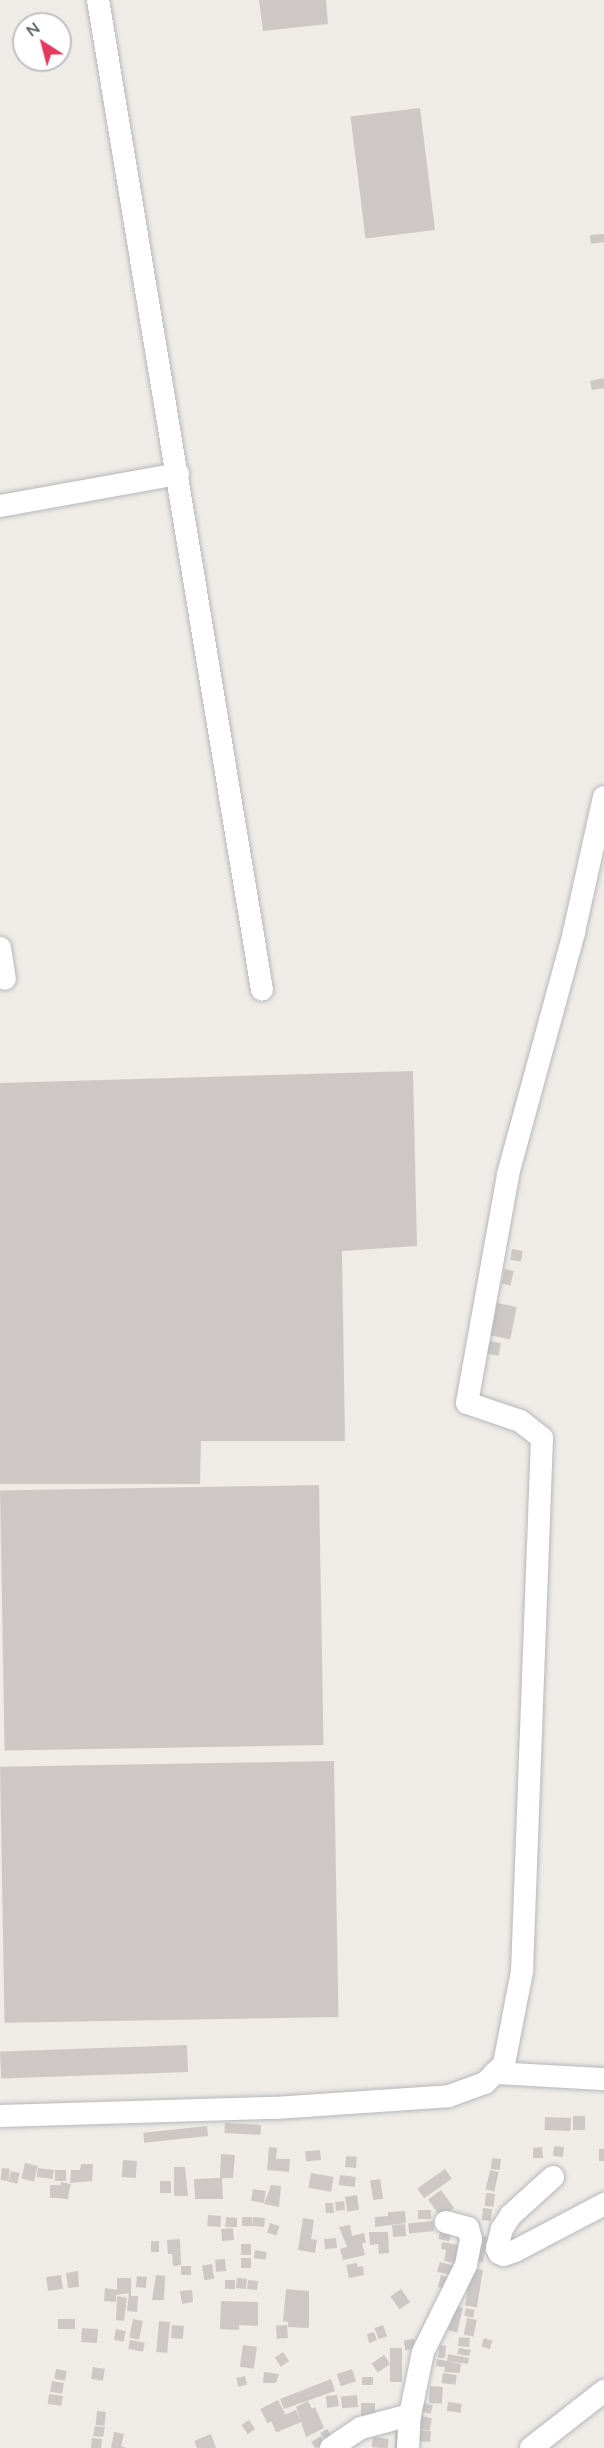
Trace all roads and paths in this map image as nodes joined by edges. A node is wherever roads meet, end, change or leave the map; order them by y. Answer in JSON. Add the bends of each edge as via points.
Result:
{"nodes":[{"id":1,"x":98,"y":0,"type":"edge"},
{"id":2,"x":178,"y":474,"type":"junction"},
{"id":3,"x":0,"y":506,"type":"edge"},
{"id":4,"x":604,"y":797,"type":"edge"},
{"id":5,"x":0,"y":948,"type":"edge"},
{"id":6,"x":5,"y":979,"type":"dead end"},
{"id":7,"x":262,"y":990,"type":"dead end"},
{"id":8,"x":495,"y":2073,"type":"junction"},
{"id":9,"x":604,"y":2079,"type":"edge"},
{"id":10,"x":0,"y":2116,"type":"edge"},
{"id":11,"x":553,"y":2177,"type":"dead end"},
{"id":12,"x":604,"y":2204,"type":"edge"},
{"id":13,"x":446,"y":2222,"type":"dead end"},
{"id":14,"x":604,"y":2391,"type":"edge"},
{"id":15,"x":410,"y":2415,"type":"junction"},
{"id":16,"x":331,"y":2448,"type":"edge"},
{"id":17,"x":408,"y":2448,"type":"edge"},
{"id":18,"x":531,"y":2448,"type":"edge"}],
"edges":[{"from":1,"to":2,"type":"street"},
{"from":2,"to":3,"type":"street"},
{"from":2,"to":7,"type":"street"},
{"from":4,"to":8,"type":"street","via":[[574,932],[508,1174],[467,1403],[520,1421],[542,1438],[522,1971],[504,2064]]},
{"from":5,"to":6,"type":"street"},
{"from":8,"to":9,"type":"street"},
{"from":8,"to":10,"type":"street","via":[[485,2083],[449,2096],[275,2108]]},
{"from":11,"to":12,"type":"street","via":[[502,2229],[499,2253],[504,2256],[515,2252]]},
{"from":13,"to":15,"type":"street","via":[[468,2228],[471,2239],[466,2265],[423,2352]]},
{"from":14,"to":18,"type":"street"},
{"from":15,"to":16,"type":"street","via":[[361,2428]]},
{"from":15,"to":17,"type":"street"}]}
